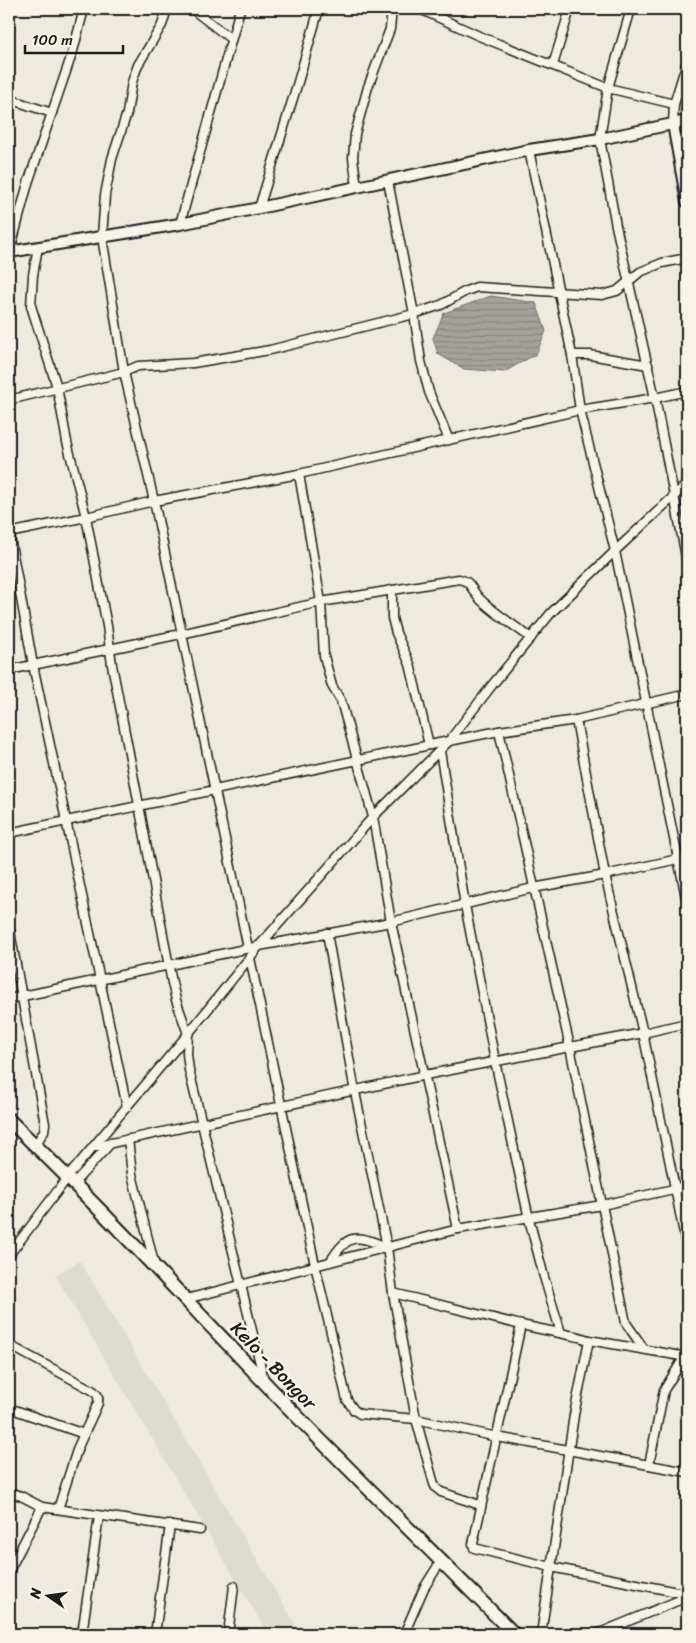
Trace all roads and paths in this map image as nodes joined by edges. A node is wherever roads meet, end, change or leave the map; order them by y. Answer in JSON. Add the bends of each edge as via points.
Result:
{"nodes":[{"id":1,"x":84,"y":9,"type":"edge"},
{"id":2,"x":167,"y":9,"type":"edge"},
{"id":3,"x":192,"y":9,"type":"edge"},
{"id":4,"x":240,"y":9,"type":"edge"},
{"id":5,"x":319,"y":9,"type":"edge"},
{"id":6,"x":392,"y":9,"type":"edge"},
{"id":7,"x":420,"y":9,"type":"edge"},
{"id":8,"x":570,"y":9,"type":"edge"},
{"id":9,"x":631,"y":9,"type":"edge"},
{"id":10,"x":231,"y":39,"type":"junction"},
{"id":11,"x":687,"y":62,"type":"edge"},
{"id":12,"x":553,"y":65,"type":"junction"},
{"id":13,"x":608,"y":88,"type":"junction"},
{"id":14,"x":9,"y":99,"type":"edge"},
{"id":15,"x":674,"y":104,"type":"junction"},
{"id":16,"x":52,"y":113,"type":"junction"},
{"id":17,"x":687,"y":121,"type":"edge"},
{"id":18,"x":672,"y":124,"type":"junction"},
{"id":19,"x":600,"y":139,"type":"junction"},
{"id":20,"x":530,"y":150,"type":"junction"},
{"id":21,"x":388,"y":180,"type":"junction"},
{"id":22,"x":358,"y":187,"type":"junction"},
{"id":23,"x":687,"y":202,"type":"edge"},
{"id":24,"x":259,"y":208,"type":"junction"},
{"id":25,"x":180,"y":224,"type":"junction"},
{"id":26,"x":102,"y":237,"type":"junction"},
{"id":27,"x":38,"y":247,"type":"junction"},
{"id":28,"x":10,"y":252,"type":"edge"},
{"id":29,"x":687,"y":258,"type":"edge"},
{"id":30,"x":629,"y":282,"type":"junction"},
{"id":31,"x":559,"y":292,"type":"junction"},
{"id":32,"x":414,"y":314,"type":"junction"},
{"id":33,"x":572,"y":355,"type":"junction"},
{"id":34,"x":648,"y":365,"type":"junction"},
{"id":35,"x":124,"y":372,"type":"junction"},
{"id":36,"x":57,"y":387,"type":"junction"},
{"id":37,"x":687,"y":391,"type":"edge"},
{"id":38,"x":655,"y":398,"type":"junction"},
{"id":39,"x":9,"y":400,"type":"edge"},
{"id":40,"x":580,"y":410,"type":"junction"},
{"id":41,"x":450,"y":440,"type":"junction"},
{"id":42,"x":299,"y":474,"type":"junction"},
{"id":43,"x":687,"y":484,"type":"edge"},
{"id":44,"x":674,"y":496,"type":"junction"},
{"id":45,"x":154,"y":501,"type":"junction"},
{"id":46,"x":86,"y":517,"type":"junction"},
{"id":47,"x":9,"y":532,"type":"edge"},
{"id":48,"x":615,"y":551,"type":"junction"},
{"id":49,"x":687,"y":562,"type":"edge"},
{"id":50,"x":392,"y":590,"type":"junction"},
{"id":51,"x":321,"y":602,"type":"junction"},
{"id":52,"x":181,"y":634,"type":"junction"},
{"id":53,"x":531,"y":638,"type":"junction"},
{"id":54,"x":110,"y":648,"type":"junction"},
{"id":55,"x":33,"y":665,"type":"junction"},
{"id":56,"x":9,"y":670,"type":"edge"},
{"id":57,"x":687,"y":694,"type":"edge"},
{"id":58,"x":646,"y":703,"type":"junction"},
{"id":59,"x":576,"y":720,"type":"junction"},
{"id":60,"x":499,"y":731,"type":"junction"},
{"id":61,"x":449,"y":741,"type":"junction"},
{"id":62,"x":429,"y":745,"type":"junction"},
{"id":63,"x":440,"y":751,"type":"junction"},
{"id":64,"x":358,"y":760,"type":"junction"},
{"id":65,"x":214,"y":790,"type":"junction"},
{"id":66,"x":140,"y":805,"type":"junction"},
{"id":67,"x":373,"y":817,"type":"junction"},
{"id":68,"x":66,"y":821,"type":"junction"},
{"id":69,"x":9,"y":833,"type":"edge"},
{"id":70,"x":678,"y":859,"type":"junction"},
{"id":71,"x":605,"y":875,"type":"junction"},
{"id":72,"x":533,"y":888,"type":"junction"},
{"id":73,"x":687,"y":902,"type":"edge"},
{"id":74,"x":465,"y":905,"type":"junction"},
{"id":75,"x":391,"y":922,"type":"junction"},
{"id":76,"x":9,"y":926,"type":"edge"},
{"id":77,"x":327,"y":934,"type":"junction"},
{"id":78,"x":259,"y":946,"type":"junction"},
{"id":79,"x":248,"y":948,"type":"junction"},
{"id":80,"x":250,"y":958,"type":"junction"},
{"id":81,"x":169,"y":965,"type":"junction"},
{"id":82,"x":100,"y":980,"type":"junction"},
{"id":83,"x":23,"y":996,"type":"junction"},
{"id":84,"x":9,"y":999,"type":"edge"},
{"id":85,"x":687,"y":1023,"type":"edge"},
{"id":86,"x":643,"y":1033,"type":"junction"},
{"id":87,"x":188,"y":1034,"type":"junction"},
{"id":88,"x":570,"y":1047,"type":"junction"},
{"id":89,"x":495,"y":1061,"type":"junction"},
{"id":90,"x":425,"y":1075,"type":"junction"},
{"id":91,"x":355,"y":1092,"type":"junction"},
{"id":92,"x":282,"y":1106,"type":"junction"},
{"id":93,"x":127,"y":1107,"type":"junction"},
{"id":94,"x":9,"y":1120,"type":"edge"},
{"id":95,"x":203,"y":1124,"type":"junction"},
{"id":96,"x":128,"y":1139,"type":"junction"},
{"id":97,"x":111,"y":1143,"type":"junction"},
{"id":98,"x":36,"y":1146,"type":"junction"},
{"id":99,"x":93,"y":1147,"type":"junction"},
{"id":100,"x":70,"y":1181,"type":"junction"},
{"id":101,"x":687,"y":1186,"type":"edge"},
{"id":102,"x":675,"y":1188,"type":"junction"},
{"id":103,"x":602,"y":1206,"type":"junction"},
{"id":104,"x":529,"y":1218,"type":"junction"},
{"id":105,"x":458,"y":1229,"type":"junction"},
{"id":106,"x":387,"y":1247,"type":"junction"},
{"id":107,"x":9,"y":1255,"type":"edge"},
{"id":108,"x":687,"y":1260,"type":"edge"},
{"id":109,"x":330,"y":1262,"type":"junction"},
{"id":110,"x":315,"y":1266,"type":"junction"},
{"id":111,"x":155,"y":1268,"type":"junction"},
{"id":112,"x":241,"y":1284,"type":"junction"},
{"id":113,"x":393,"y":1293,"type":"junction"},
{"id":114,"x":186,"y":1299,"type":"junction"},
{"id":115,"x":521,"y":1325,"type":"junction"},
{"id":116,"x":561,"y":1333,"type":"junction"},
{"id":117,"x":589,"y":1340,"type":"junction"},
{"id":118,"x":9,"y":1345,"type":"edge"},
{"id":119,"x":644,"y":1349,"type":"junction"},
{"id":120,"x":686,"y":1357,"type":"edge"},
{"id":121,"x":265,"y":1383,"type":"junction"},
{"id":122,"x":9,"y":1408,"type":"edge"},
{"id":123,"x":416,"y":1419,"type":"junction"},
{"id":124,"x":84,"y":1434,"type":"junction"},
{"id":125,"x":497,"y":1437,"type":"junction"},
{"id":126,"x":570,"y":1452,"type":"junction"},
{"id":127,"x":649,"y":1465,"type":"junction"},
{"id":128,"x":687,"y":1472,"type":"edge"},
{"id":129,"x":9,"y":1492,"type":"edge"},
{"id":130,"x":480,"y":1505,"type":"junction"},
{"id":131,"x":42,"y":1507,"type":"junction"},
{"id":132,"x":58,"y":1509,"type":"junction"},
{"id":133,"x":99,"y":1516,"type":"junction"},
{"id":134,"x":170,"y":1525,"type":"junction"},
{"id":135,"x":200,"y":1530,"type":"dead end"},
{"id":136,"x":441,"y":1561,"type":"junction"},
{"id":137,"x":551,"y":1567,"type":"junction"},
{"id":138,"x":9,"y":1571,"type":"edge"},
{"id":139,"x":234,"y":1586,"type":"dead end"},
{"id":140,"x":687,"y":1596,"type":"edge"},
{"id":141,"x":82,"y":1634,"type":"edge"},
{"id":142,"x":155,"y":1634,"type":"edge"},
{"id":143,"x":228,"y":1634,"type":"edge"},
{"id":144,"x":404,"y":1634,"type":"edge"},
{"id":145,"x":514,"y":1634,"type":"edge"},
{"id":146,"x":541,"y":1634,"type":"edge"},
{"id":147,"x":597,"y":1634,"type":"edge"}],
"edges":[{"from":1,"to":16,"type":"street"},
{"from":2,"to":26,"type":"street","via":[[132,82],[105,195]]},
{"from":3,"to":10,"type":"street"},
{"from":4,"to":10,"type":"street"},
{"from":5,"to":24,"type":"street"},
{"from":6,"to":22,"type":"street","via":[[390,29],[355,134]]},
{"from":7,"to":12,"type":"street"},
{"from":8,"to":12,"type":"street"},
{"from":9,"to":13,"type":"street"},
{"from":10,"to":25,"type":"street"},
{"from":11,"to":15,"type":"street"},
{"from":12,"to":13,"type":"street"},
{"from":13,"to":15,"type":"street"},
{"from":13,"to":19,"type":"street"},
{"from":14,"to":16,"type":"street"},
{"from":15,"to":18,"type":"street"},
{"from":16,"to":28,"type":"street","via":[[28,183]]},
{"from":17,"to":18,"type":"street"},
{"from":18,"to":19,"type":"street"},
{"from":18,"to":23,"type":"street"},
{"from":19,"to":20,"type":"street"},
{"from":19,"to":30,"type":"street"},
{"from":20,"to":21,"type":"street"},
{"from":20,"to":31,"type":"street"},
{"from":21,"to":22,"type":"street"},
{"from":21,"to":32,"type":"street"},
{"from":22,"to":24,"type":"street"},
{"from":24,"to":25,"type":"street"},
{"from":25,"to":26,"type":"street"},
{"from":26,"to":27,"type":"street"},
{"from":26,"to":35,"type":"street"},
{"from":27,"to":28,"type":"street"},
{"from":27,"to":36,"type":"street","via":[[30,306]]},
{"from":29,"to":30,"type":"street","via":[[640,272]]},
{"from":30,"to":31,"type":"street","via":[[617,291],[602,295]]},
{"from":30,"to":34,"type":"street"},
{"from":31,"to":32,"type":"street","via":[[477,287]]},
{"from":31,"to":33,"type":"street"},
{"from":32,"to":35,"type":"street","via":[[270,350],[193,364],[138,366]]},
{"from":32,"to":41,"type":"street","via":[[420,361],[429,392]]},
{"from":33,"to":34,"type":"street"},
{"from":33,"to":40,"type":"street"},
{"from":34,"to":38,"type":"street"},
{"from":35,"to":36,"type":"street"},
{"from":35,"to":45,"type":"street"},
{"from":36,"to":39,"type":"street"},
{"from":36,"to":46,"type":"street"},
{"from":37,"to":38,"type":"street"},
{"from":38,"to":40,"type":"street"},
{"from":38,"to":44,"type":"street"},
{"from":40,"to":41,"type":"street"},
{"from":40,"to":48,"type":"street"},
{"from":41,"to":42,"type":"street"},
{"from":42,"to":45,"type":"street"},
{"from":42,"to":51,"type":"street"},
{"from":43,"to":44,"type":"street"},
{"from":44,"to":48,"type":"street"},
{"from":44,"to":49,"type":"street"},
{"from":45,"to":46,"type":"street"},
{"from":45,"to":52,"type":"street"},
{"from":46,"to":47,"type":"street"},
{"from":46,"to":54,"type":"street"},
{"from":47,"to":55,"type":"street"},
{"from":48,"to":53,"type":"street"},
{"from":48,"to":58,"type":"street"},
{"from":50,"to":51,"type":"street"},
{"from":50,"to":53,"type":"street","via":[[466,580],[478,598]]},
{"from":50,"to":62,"type":"street","via":[[392,618],[410,664]]},
{"from":51,"to":52,"type":"street"},
{"from":51,"to":64,"type":"street","via":[[327,672],[341,701]]},
{"from":52,"to":54,"type":"street"},
{"from":52,"to":65,"type":"street"},
{"from":53,"to":61,"type":"street"},
{"from":54,"to":55,"type":"street"},
{"from":54,"to":66,"type":"street"},
{"from":55,"to":56,"type":"street"},
{"from":55,"to":68,"type":"street"},
{"from":57,"to":58,"type":"street"},
{"from":58,"to":59,"type":"street"},
{"from":58,"to":70,"type":"street"},
{"from":59,"to":60,"type":"street"},
{"from":59,"to":71,"type":"street"},
{"from":60,"to":61,"type":"street"},
{"from":60,"to":72,"type":"street"},
{"from":61,"to":62,"type":"street"},
{"from":61,"to":63,"type":"street"},
{"from":62,"to":64,"type":"street"},
{"from":63,"to":67,"type":"street"},
{"from":63,"to":74,"type":"street"},
{"from":64,"to":65,"type":"street"},
{"from":64,"to":67,"type":"street"},
{"from":65,"to":66,"type":"street"},
{"from":65,"to":79,"type":"street"},
{"from":66,"to":68,"type":"street"},
{"from":66,"to":81,"type":"street"},
{"from":67,"to":75,"type":"street"},
{"from":67,"to":78,"type":"street"},
{"from":68,"to":69,"type":"street"},
{"from":68,"to":82,"type":"street"},
{"from":70,"to":71,"type":"street"},
{"from":70,"to":73,"type":"street"},
{"from":71,"to":72,"type":"street"},
{"from":71,"to":86,"type":"street"},
{"from":72,"to":74,"type":"street"},
{"from":72,"to":88,"type":"street"},
{"from":74,"to":75,"type":"street"},
{"from":74,"to":89,"type":"street"},
{"from":75,"to":77,"type":"street"},
{"from":75,"to":90,"type":"street"},
{"from":76,"to":83,"type":"street"},
{"from":77,"to":78,"type":"street"},
{"from":77,"to":91,"type":"street"},
{"from":78,"to":79,"type":"street"},
{"from":78,"to":80,"type":"street"},
{"from":79,"to":81,"type":"street"},
{"from":80,"to":87,"type":"street"},
{"from":80,"to":92,"type":"street"},
{"from":81,"to":82,"type":"street"},
{"from":81,"to":87,"type":"street","via":[[176,1000]]},
{"from":82,"to":83,"type":"street"},
{"from":82,"to":93,"type":"street"},
{"from":83,"to":84,"type":"street"},
{"from":83,"to":98,"type":"street","via":[[45,1124]]},
{"from":85,"to":86,"type":"street"},
{"from":86,"to":88,"type":"street"},
{"from":86,"to":102,"type":"street"},
{"from":87,"to":93,"type":"street"},
{"from":87,"to":95,"type":"street","via":[[189,1070]]},
{"from":88,"to":89,"type":"street"},
{"from":88,"to":103,"type":"street"},
{"from":89,"to":90,"type":"street"},
{"from":89,"to":104,"type":"street"},
{"from":90,"to":91,"type":"street"},
{"from":90,"to":105,"type":"street"},
{"from":91,"to":92,"type":"street"},
{"from":91,"to":106,"type":"street"},
{"from":92,"to":95,"type":"street"},
{"from":92,"to":110,"type":"street"},
{"from":93,"to":99,"type":"street"},
{"from":94,"to":98,"type":"highway","name":"Kelo - Bongor"},
{"from":95,"to":96,"type":"street"},
{"from":95,"to":112,"type":"street"},
{"from":96,"to":97,"type":"street"},
{"from":96,"to":111,"type":"street","via":[[132,1174]]},
{"from":97,"to":99,"type":"street"},
{"from":97,"to":100,"type":"street"},
{"from":98,"to":100,"type":"highway","name":"Kelo - Bongor"},
{"from":99,"to":100,"type":"street"},
{"from":100,"to":107,"type":"street"},
{"from":100,"to":111,"type":"highway","name":"Kelo - Bongor"},
{"from":101,"to":102,"type":"street"},
{"from":102,"to":103,"type":"street"},
{"from":102,"to":108,"type":"street"},
{"from":103,"to":104,"type":"street"},
{"from":103,"to":119,"type":"street","via":[[626,1324]]},
{"from":104,"to":105,"type":"street"},
{"from":104,"to":116,"type":"street"},
{"from":105,"to":106,"type":"street"},
{"from":106,"to":109,"type":"street"},
{"from":106,"to":109,"type":"street","via":[[361,1238],[350,1239]]},
{"from":106,"to":113,"type":"street"},
{"from":109,"to":110,"type":"street"},
{"from":110,"to":112,"type":"street"},
{"from":110,"to":123,"type":"street","via":[[347,1400],[360,1414]]},
{"from":111,"to":114,"type":"highway","name":"Kelo - Bongor"},
{"from":112,"to":114,"type":"street"},
{"from":112,"to":121,"type":"street"},
{"from":113,"to":115,"type":"street"},
{"from":113,"to":123,"type":"street"},
{"from":114,"to":121,"type":"highway","name":"Kelo - Bongor"},
{"from":115,"to":116,"type":"street"},
{"from":115,"to":125,"type":"street"},
{"from":116,"to":117,"type":"street"},
{"from":117,"to":119,"type":"street"},
{"from":117,"to":126,"type":"street"},
{"from":118,"to":124,"type":"street","via":[[96,1393],[98,1403]]},
{"from":119,"to":120,"type":"street"},
{"from":120,"to":127,"type":"street","via":[[664,1390]]},
{"from":121,"to":136,"type":"highway","name":"Kelo - Bongor"},
{"from":122,"to":124,"type":"street"},
{"from":123,"to":125,"type":"street"},
{"from":123,"to":130,"type":"street","via":[[436,1488]]},
{"from":124,"to":132,"type":"street"},
{"from":125,"to":126,"type":"street"},
{"from":125,"to":130,"type":"street"},
{"from":126,"to":127,"type":"street"},
{"from":126,"to":137,"type":"street"},
{"from":127,"to":128,"type":"street"},
{"from":129,"to":131,"type":"street"},
{"from":130,"to":137,"type":"street","via":[[474,1548]]},
{"from":131,"to":132,"type":"street"},
{"from":131,"to":138,"type":"street"},
{"from":132,"to":133,"type":"street"},
{"from":133,"to":134,"type":"street"},
{"from":133,"to":141,"type":"street"},
{"from":134,"to":135,"type":"street"},
{"from":134,"to":142,"type":"street"},
{"from":136,"to":144,"type":"street","via":[[424,1588]]},
{"from":136,"to":145,"type":"highway","name":"Kelo - Bongor"},
{"from":137,"to":140,"type":"street"},
{"from":137,"to":146,"type":"street"},
{"from":139,"to":143,"type":"street"},
{"from":140,"to":147,"type":"street"}]}
